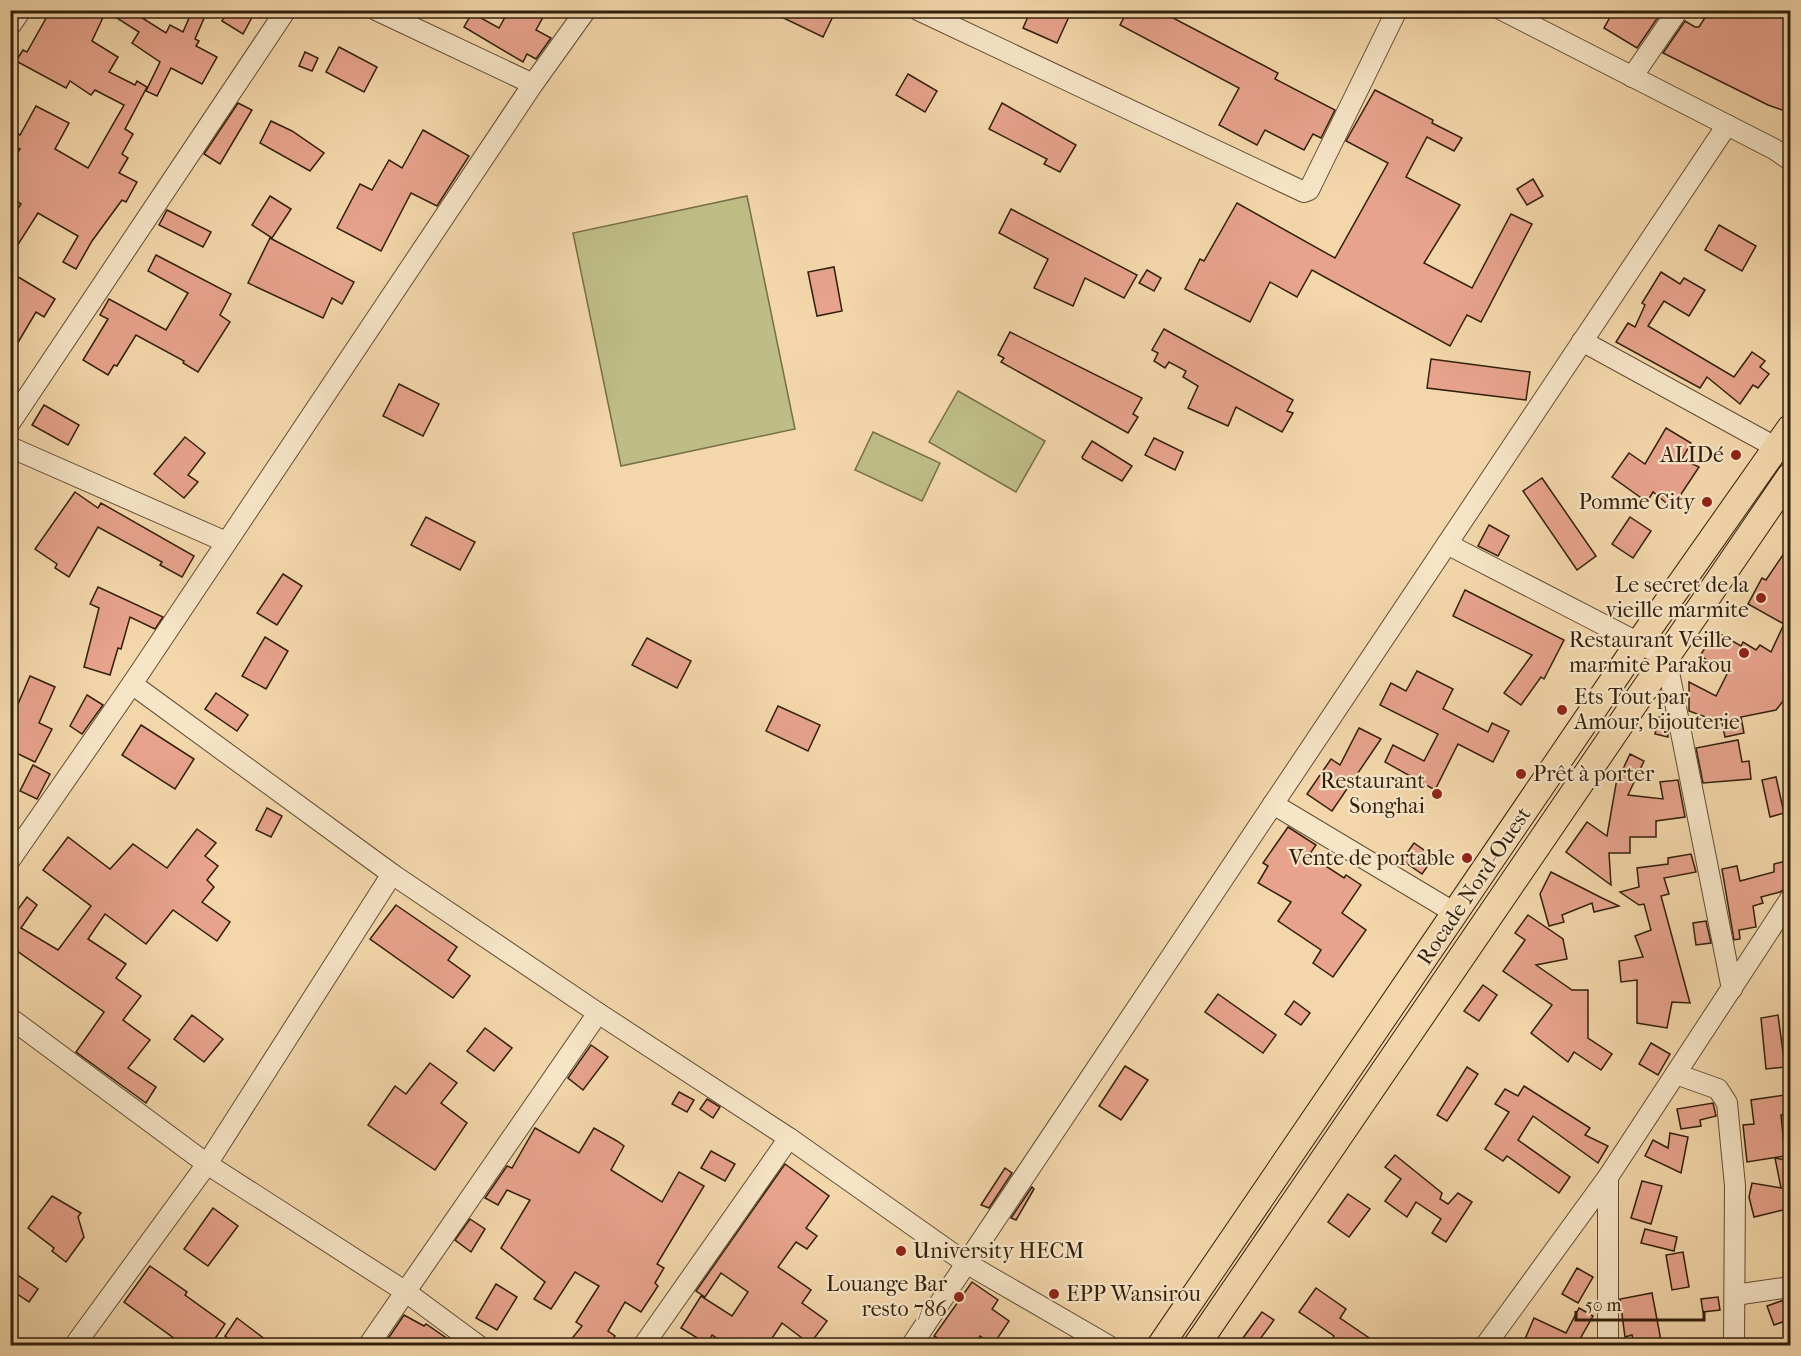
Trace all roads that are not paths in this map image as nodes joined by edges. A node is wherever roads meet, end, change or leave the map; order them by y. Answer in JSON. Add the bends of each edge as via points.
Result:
{"nodes":[{"id":1,"x":21,"y":10,"type":"edge"},
{"id":2,"x":286,"y":10,"type":"edge"},
{"id":3,"x":376,"y":10,"type":"edge"},
{"id":4,"x":586,"y":10,"type":"edge"},
{"id":5,"x":918,"y":10,"type":"edge"},
{"id":6,"x":1397,"y":10,"type":"edge"},
{"id":7,"x":1502,"y":10,"type":"edge"},
{"id":8,"x":1678,"y":10,"type":"edge"},
{"id":9,"x":10,"y":26,"type":"edge"},
{"id":10,"x":1632,"y":77,"type":"junction"},
{"id":11,"x":533,"y":84,"type":"junction"},
{"id":12,"x":1727,"y":125,"type":"junction"},
{"id":13,"x":1782,"y":152,"type":"edge"},
{"id":14,"x":1791,"y":160,"type":"edge"},
{"id":15,"x":1582,"y":340,"type":"junction"},
{"id":16,"x":10,"y":423,"type":"edge"},
{"id":17,"x":1784,"y":438,"type":"edge"},
{"id":18,"x":10,"y":447,"type":"edge"},
{"id":19,"x":1791,"y":476,"type":"edge"},
{"id":20,"x":226,"y":543,"type":"junction"},
{"id":21,"x":1447,"y":544,"type":"junction"},
{"id":22,"x":1638,"y":644,"type":"junction"},
{"id":23,"x":1666,"y":657,"type":"junction"},
{"id":24,"x":132,"y":684,"type":"junction"},
{"id":25,"x":1273,"y":804,"type":"junction"},
{"id":26,"x":10,"y":860,"type":"edge"},
{"id":27,"x":392,"y":874,"type":"junction"},
{"id":28,"x":1791,"y":899,"type":"edge"},
{"id":29,"x":1455,"y":913,"type":"junction"},
{"id":30,"x":1732,"y":989,"type":"junction"},
{"id":31,"x":597,"y":1014,"type":"junction"},
{"id":32,"x":10,"y":1018,"type":"edge"},
{"id":33,"x":1676,"y":1074,"type":"junction"},
{"id":34,"x":789,"y":1138,"type":"junction"},
{"id":35,"x":207,"y":1164,"type":"junction"},
{"id":36,"x":1608,"y":1177,"type":"junction"},
{"id":37,"x":966,"y":1263,"type":"junction"},
{"id":38,"x":1791,"y":1287,"type":"edge"},
{"id":39,"x":406,"y":1292,"type":"junction"},
{"id":40,"x":1735,"y":1295,"type":"junction"},
{"id":41,"x":75,"y":1346,"type":"edge"},
{"id":42,"x":368,"y":1346,"type":"edge"},
{"id":43,"x":479,"y":1346,"type":"edge"},
{"id":44,"x":643,"y":1346,"type":"edge"},
{"id":45,"x":911,"y":1346,"type":"edge"},
{"id":46,"x":1109,"y":1346,"type":"edge"},
{"id":47,"x":1160,"y":1346,"type":"edge"},
{"id":48,"x":1196,"y":1346,"type":"edge"},
{"id":49,"x":1485,"y":1346,"type":"edge"},
{"id":50,"x":1608,"y":1346,"type":"edge"},
{"id":51,"x":1734,"y":1346,"type":"edge"}],
"edges":[{"from":1,"to":9,"type":"street"},
{"from":2,"to":16,"type":"street"},
{"from":3,"to":11,"type":"street"},
{"from":4,"to":11,"type":"street"},
{"from":5,"to":6,"type":"street","via":[[1304,192],[1310,190]]},
{"from":7,"to":10,"type":"street"},
{"from":8,"to":10,"type":"street"},
{"from":10,"to":12,"type":"street"},
{"from":11,"to":20,"type":"street"},
{"from":12,"to":13,"type":"street"},
{"from":12,"to":15,"type":"street"},
{"from":13,"to":14,"type":"street"},
{"from":15,"to":17,"type":"street"},
{"from":15,"to":21,"type":"street"},
{"from":17,"to":22,"type":"main road","name":"Rocade Nord-Ouest"},
{"from":18,"to":20,"type":"street"},
{"from":19,"to":23,"type":"main road","name":"Rocade Nord-Ouest"},
{"from":20,"to":24,"type":"street"},
{"from":21,"to":22,"type":"street"},
{"from":21,"to":25,"type":"street"},
{"from":22,"to":23,"type":"street"},
{"from":22,"to":29,"type":"main road","name":"Rocade Nord-Ouest"},
{"from":23,"to":30,"type":"street"},
{"from":23,"to":48,"type":"main road","name":"Rocade Nord-Ouest"},
{"from":24,"to":26,"type":"street"},
{"from":24,"to":27,"type":"street"},
{"from":25,"to":29,"type":"street"},
{"from":25,"to":37,"type":"street"},
{"from":27,"to":31,"type":"street"},
{"from":27,"to":35,"type":"street"},
{"from":28,"to":30,"type":"street"},
{"from":29,"to":47,"type":"main road","name":"Rocade Nord-Ouest"},
{"from":30,"to":33,"type":"street"},
{"from":31,"to":34,"type":"street"},
{"from":31,"to":39,"type":"street"},
{"from":32,"to":35,"type":"street"},
{"from":33,"to":36,"type":"street"},
{"from":33,"to":40,"type":"street","via":[[1718,1089],[1727,1103],[1735,1186]]},
{"from":34,"to":37,"type":"street"},
{"from":34,"to":44,"type":"street"},
{"from":35,"to":39,"type":"street"},
{"from":35,"to":41,"type":"street"},
{"from":36,"to":49,"type":"street"},
{"from":36,"to":50,"type":"street"},
{"from":37,"to":45,"type":"street"},
{"from":37,"to":46,"type":"street"},
{"from":38,"to":40,"type":"street"},
{"from":39,"to":42,"type":"street"},
{"from":39,"to":43,"type":"street"},
{"from":40,"to":51,"type":"street"}]}
